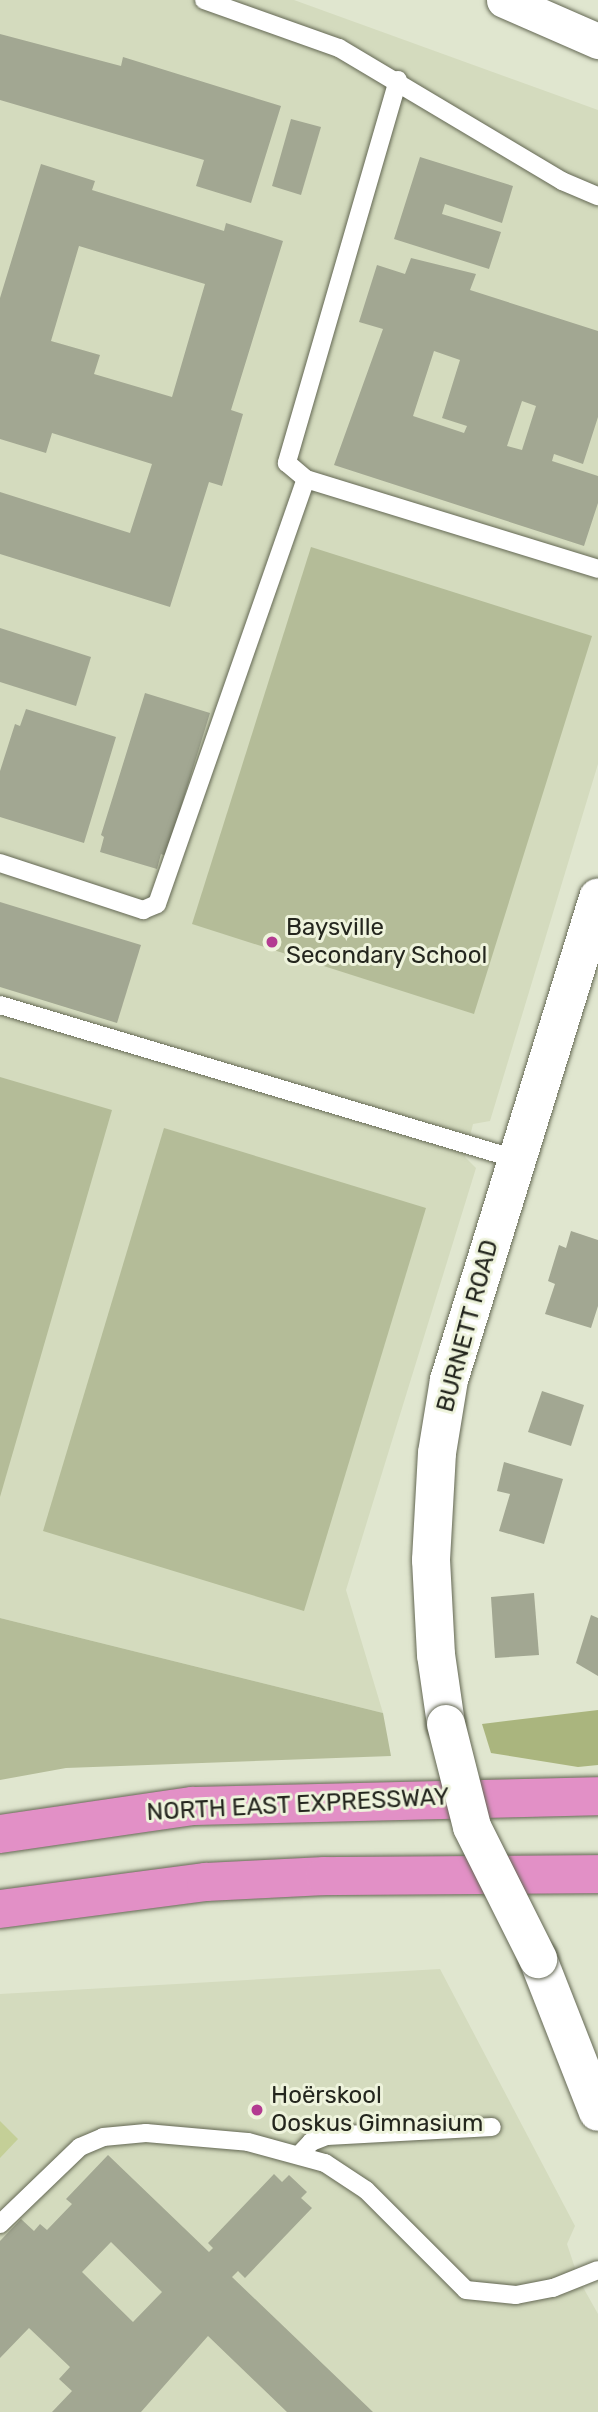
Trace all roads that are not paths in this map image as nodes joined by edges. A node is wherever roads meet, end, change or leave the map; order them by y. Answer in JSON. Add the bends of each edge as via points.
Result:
{"nodes":[{"id":1,"x":204,"y":0,"type":"edge"},
{"id":2,"x":504,"y":0,"type":"edge"},
{"id":3,"x":598,"y":41,"type":"edge"},
{"id":4,"x":398,"y":80,"type":"junction"},
{"id":5,"x":598,"y":196,"type":"edge"},
{"id":6,"x":306,"y":479,"type":"junction"},
{"id":7,"x":598,"y":569,"type":"edge"},
{"id":8,"x":0,"y":863,"type":"edge"},
{"id":9,"x":598,"y":898,"type":"edge"},
{"id":10,"x":0,"y":1005,"type":"edge"},
{"id":11,"x":516,"y":1159,"type":"junction"},
{"id":12,"x":598,"y":1796,"type":"edge"},
{"id":13,"x":0,"y":1834,"type":"edge"},
{"id":14,"x":598,"y":1874,"type":"edge"},
{"id":15,"x":0,"y":1909,"type":"edge"},
{"id":16,"x":538,"y":1959,"type":"junction"},
{"id":17,"x":598,"y":2044,"type":"edge"},
{"id":18,"x":598,"y":2112,"type":"edge"},
{"id":19,"x":492,"y":2127,"type":"dead end"},
{"id":20,"x":300,"y":2154,"type":"junction"},
{"id":21,"x":0,"y":2224,"type":"edge"},
{"id":22,"x":598,"y":2270,"type":"edge"}],
"edges":[{"from":1,"to":4,"type":"lane","via":[[339,48]]},
{"from":2,"to":3,"type":"street"},
{"from":4,"to":5,"type":"lane","via":[[562,181]]},
{"from":4,"to":6,"type":"lane","via":[[288,454],[291,470]]},
{"from":6,"to":7,"type":"lane"},
{"from":6,"to":8,"type":"lane","via":[[157,904],[143,910]]},
{"from":9,"to":11,"type":"street","name":"BURNETT ROAD"},
{"from":10,"to":11,"type":"lane"},
{"from":11,"to":16,"type":"street","name":"BURNETT ROAD","bridge":true,"via":[[449,1380],[436,1453],[431,1560],[436,1655],[446,1724],[472,1827]]},
{"from":12,"to":13,"type":"highway","name":"NORTH EAST EXPRESSWAY","via":[[321,1799],[194,1806]]},
{"from":14,"to":15,"type":"highway","via":[[325,1876],[206,1882]]},
{"from":16,"to":17,"type":"street"},
{"from":16,"to":18,"type":"street"},
{"from":19,"to":20,"type":"lane","via":[[327,2136],[311,2142]]},
{"from":20,"to":21,"type":"lane","via":[[248,2142],[146,2133],[103,2137],[61,2161]]},
{"from":20,"to":22,"type":"lane","via":[[325,2163],[366,2190],[466,2290],[516,2295],[553,2288]]}]}
